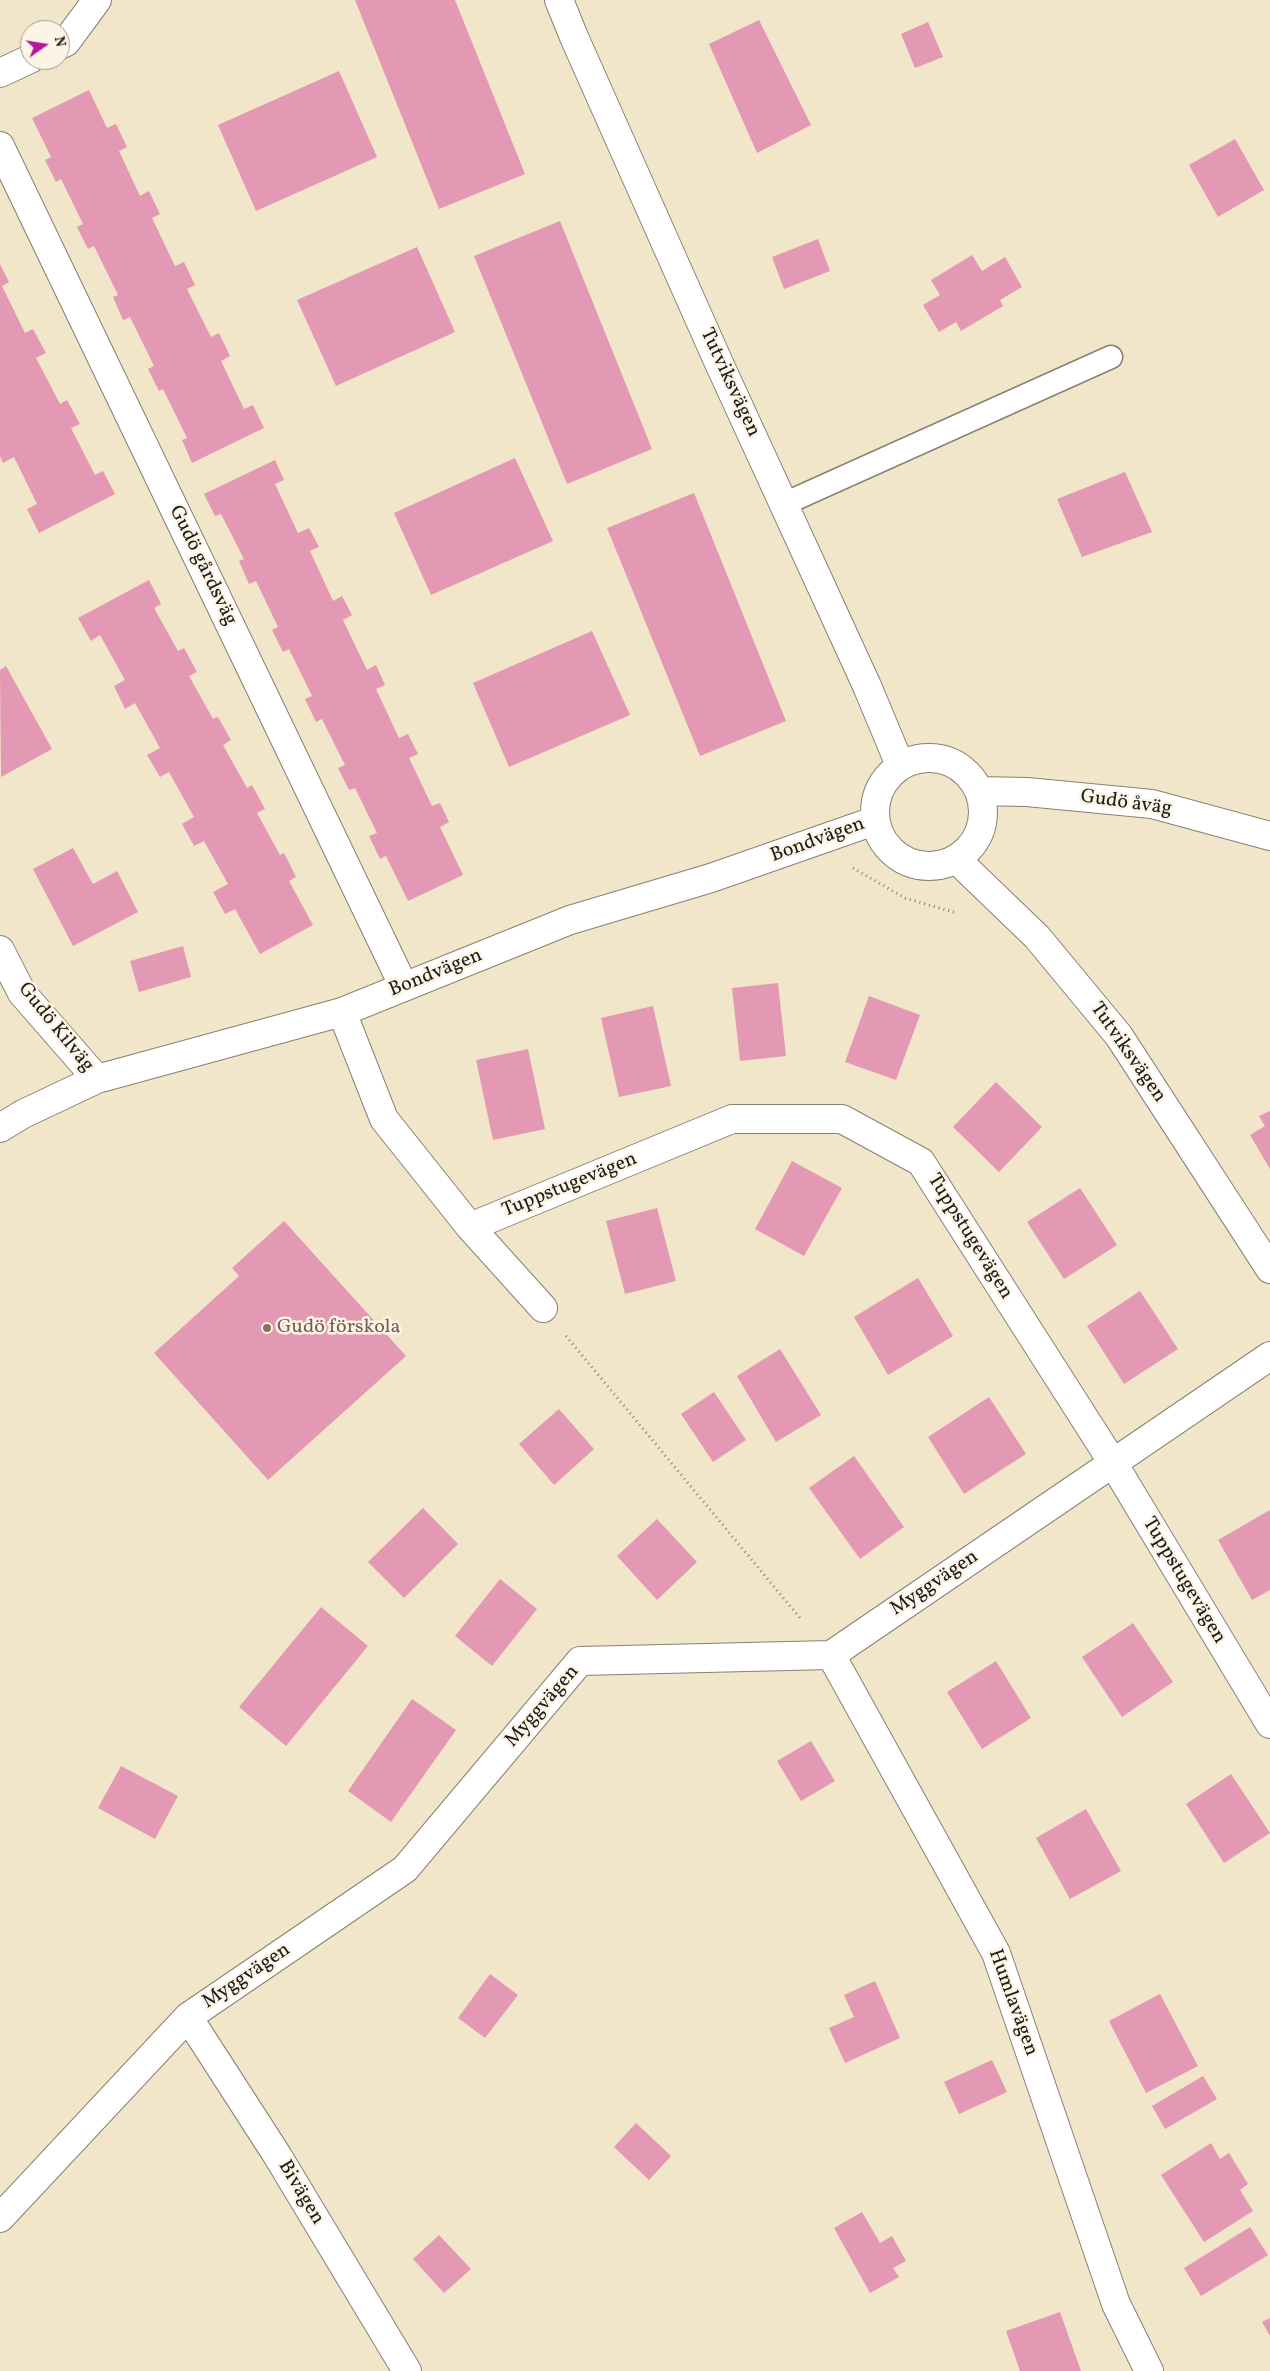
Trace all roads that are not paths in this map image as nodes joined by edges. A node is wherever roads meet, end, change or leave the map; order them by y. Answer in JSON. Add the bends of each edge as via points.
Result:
{"nodes":[{"id":1,"x":97,"y":0,"type":"edge"},
{"id":2,"x":559,"y":0,"type":"edge"},
{"id":3,"x":70,"y":37,"type":"edge"},
{"id":4,"x":20,"y":64,"type":"edge"},
{"id":5,"x":0,"y":73,"type":"edge"},
{"id":6,"x":0,"y":146,"type":"edge"},
{"id":7,"x":1111,"y":357,"type":"dead end"},
{"id":8,"x":784,"y":504,"type":"junction"},
{"id":9,"x":900,"y":765,"type":"junction"},
{"id":10,"x":979,"y":791,"type":"junction"},
{"id":11,"x":874,"y":821,"type":"junction"},
{"id":12,"x":1270,"y":836,"type":"edge"},
{"id":13,"x":957,"y":860,"type":"junction"},
{"id":14,"x":0,"y":950,"type":"edge"},
{"id":15,"x":404,"y":987,"type":"junction"},
{"id":16,"x":342,"y":1012,"type":"junction"},
{"id":17,"x":97,"y":1079,"type":"junction"},
{"id":18,"x":0,"y":1128,"type":"edge"},
{"id":19,"x":470,"y":1227,"type":"junction"},
{"id":20,"x":1270,"y":1269,"type":"edge"},
{"id":21,"x":543,"y":1308,"type":"road end"},
{"id":22,"x":1270,"y":1356,"type":"edge"},
{"id":23,"x":1113,"y":1463,"type":"junction"},
{"id":24,"x":830,"y":1655,"type":"junction"},
{"id":25,"x":1270,"y":1724,"type":"edge"},
{"id":26,"x":188,"y":2018,"type":"junction"},
{"id":27,"x":0,"y":2218,"type":"edge"},
{"id":28,"x":407,"y":2371,"type":"edge"},
{"id":29,"x":1149,"y":2371,"type":"edge"}],
"edges":[{"from":1,"to":3,"type":"street"},
{"from":2,"to":8,"type":"street","name":"Tutviksvägen"},
{"from":4,"to":5,"type":"street"},
{"from":6,"to":15,"type":"street","name":"Gudö gårdsväg"},
{"from":7,"to":8,"type":"lane"},
{"from":8,"to":9,"type":"street","name":"Tutviksvägen"},
{"from":9,"to":10,"type":"street","via":[[920,758],[942,758],[962,768]]},
{"from":9,"to":11,"type":"street","via":[[884,780],[875,799]]},
{"from":10,"to":12,"type":"street","name":"Gudö åväg","via":[[1027,792],[1152,804]]},
{"from":10,"to":13,"type":"street","via":[[983,804],[982,825],[974,845]]},
{"from":11,"to":13,"type":"street","via":[[882,841],[896,857],[915,866],[938,867]]},
{"from":11,"to":15,"type":"street","name":"Bondvägen","via":[[711,878],[570,920]]},
{"from":13,"to":20,"type":"street","name":"Tutviksvägen","via":[[1038,937],[1119,1036]]},
{"from":14,"to":17,"type":"street","name":"Gudö Kilväg","via":[[22,993]]},
{"from":15,"to":16,"type":"street","name":"Bondvägen"},
{"from":16,"to":17,"type":"street","name":"Bondvägen"},
{"from":16,"to":19,"type":"street","via":[[384,1119]]},
{"from":17,"to":18,"type":"street","name":"Bondvägen"},
{"from":19,"to":21,"type":"street"},
{"from":19,"to":23,"type":"street","name":"Tuppstugevägen","via":[[732,1119],[842,1119],[921,1162]]},
{"from":22,"to":23,"type":"street","name":"Myggvägen"},
{"from":23,"to":24,"type":"street","name":"Myggvägen"},
{"from":23,"to":25,"type":"street","name":"Tuppstugevägen"},
{"from":24,"to":26,"type":"street","name":"Myggvägen","via":[[580,1661],[405,1869]]},
{"from":24,"to":29,"type":"street","name":"Humlavägen","via":[[996,1954],[1116,2304]]},
{"from":26,"to":27,"type":"street","name":"Myggvägen"},
{"from":26,"to":28,"type":"street","name":"Bivägen","via":[[277,2155]]}]}
